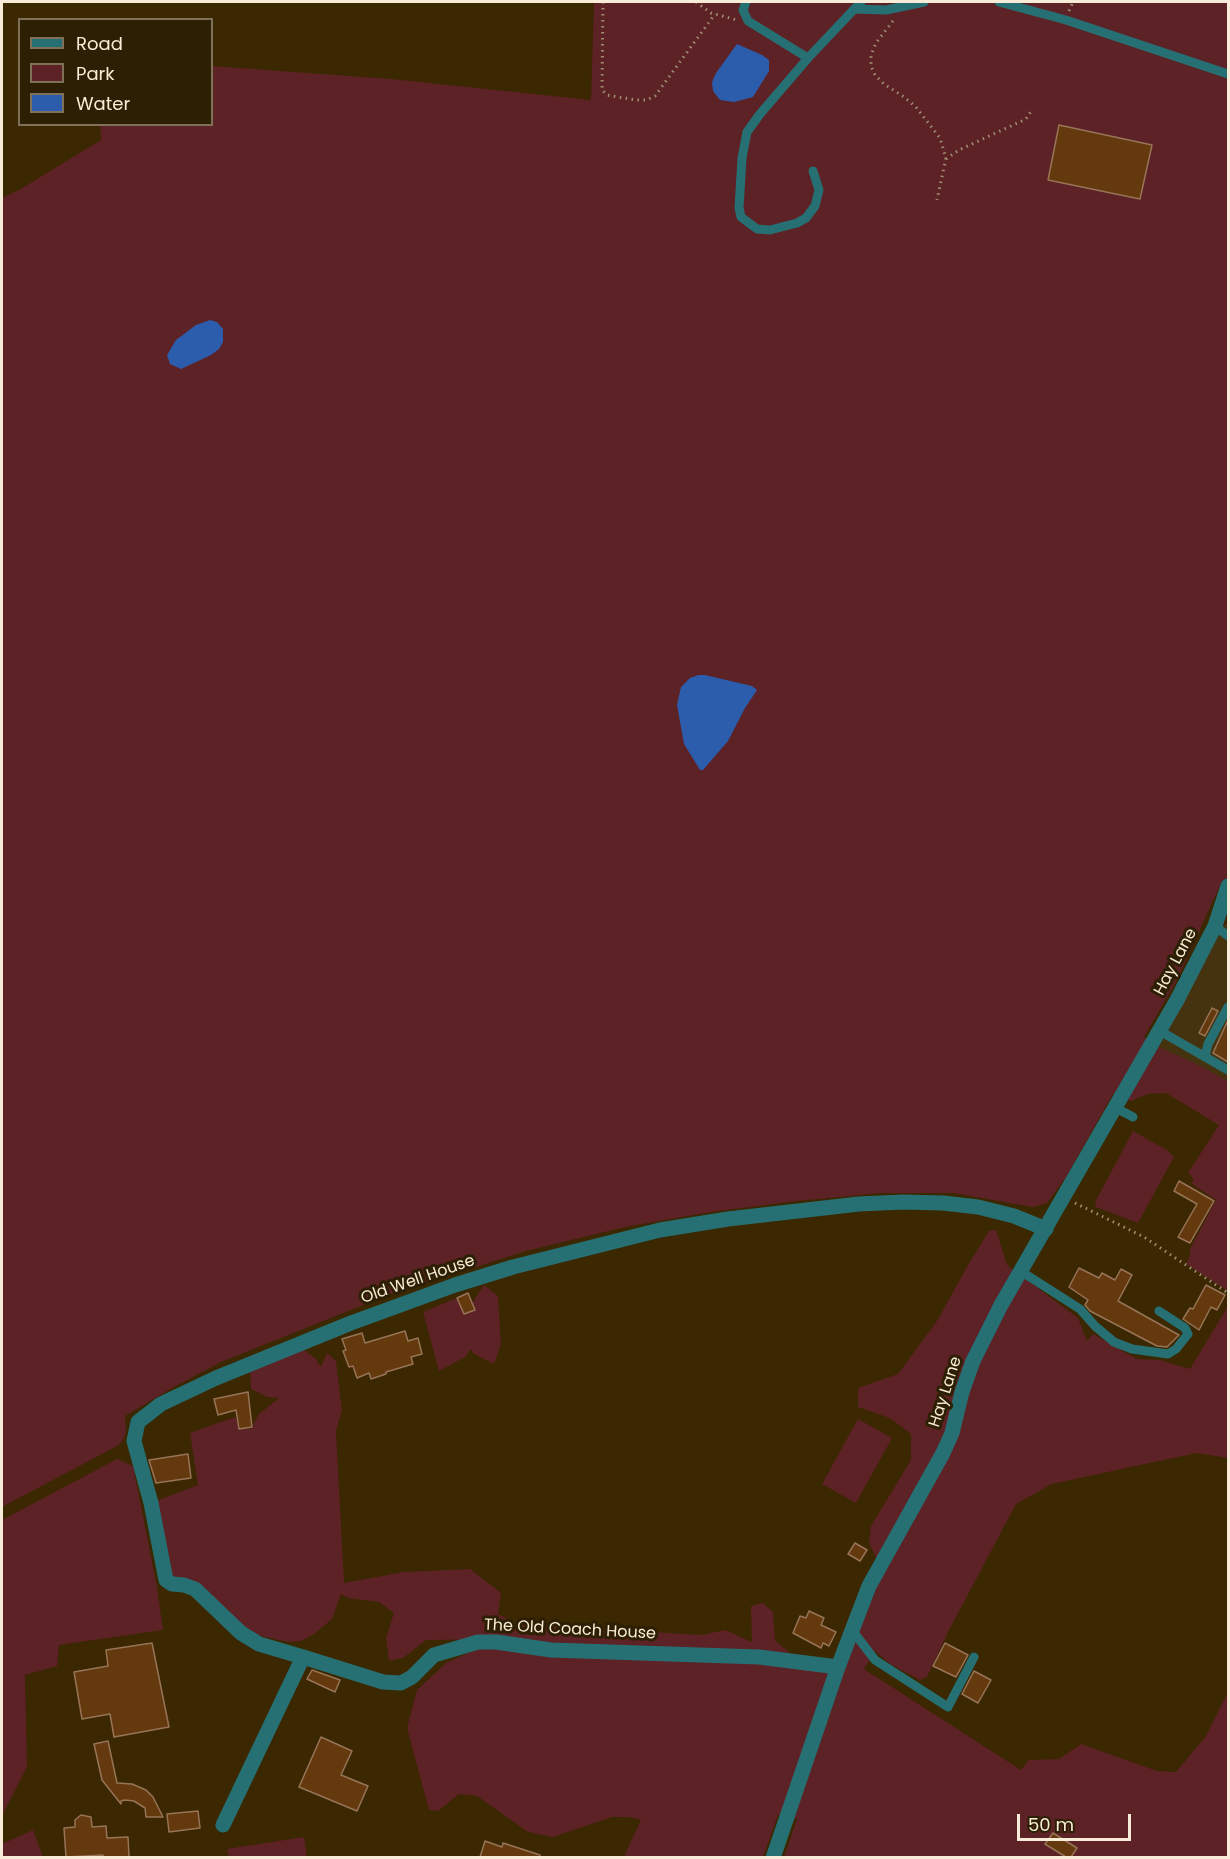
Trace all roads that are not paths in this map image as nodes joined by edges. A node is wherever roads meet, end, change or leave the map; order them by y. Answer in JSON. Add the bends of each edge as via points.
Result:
{"nodes":[{"id":1,"x":746,"y":2,"type":"edge"},
{"id":2,"x":861,"y":2,"type":"edge"},
{"id":3,"x":924,"y":2,"type":"edge"},
{"id":4,"x":999,"y":2,"type":"edge"},
{"id":5,"x":854,"y":9,"type":"junction"},
{"id":6,"x":808,"y":58,"type":"junction"},
{"id":7,"x":1228,"y":74,"type":"edge"},
{"id":8,"x":813,"y":171,"type":"dead end"},
{"id":9,"x":1228,"y":886,"type":"edge"},
{"id":10,"x":1215,"y":926,"type":"junction"},
{"id":11,"x":1228,"y":936,"type":"edge"},
{"id":12,"x":1228,"y":1007,"type":"edge"},
{"id":13,"x":1160,"y":1031,"type":"junction"},
{"id":14,"x":1204,"y":1056,"type":"junction"},
{"id":15,"x":1228,"y":1070,"type":"edge"},
{"id":16,"x":1116,"y":1108,"type":"junction"},
{"id":17,"x":1133,"y":1117,"type":"dead end"},
{"id":18,"x":1046,"y":1229,"type":"junction"},
{"id":19,"x":1022,"y":1272,"type":"junction"},
{"id":20,"x":1159,"y":1311,"type":"dead end"},
{"id":21,"x":852,"y":1630,"type":"junction"},
{"id":22,"x":303,"y":1657,"type":"junction"},
{"id":23,"x":974,"y":1657,"type":"dead end"},
{"id":24,"x":838,"y":1667,"type":"junction"},
{"id":25,"x":223,"y":1826,"type":"dead end"},
{"id":26,"x":773,"y":1857,"type":"edge"}],
"edges":[{"from":1,"to":6,"type":"lane","via":[[743,10],[754,26]]},
{"from":2,"to":5,"type":"lane"},
{"from":3,"to":5,"type":"lane","via":[[877,11]]},
{"from":4,"to":7,"type":"lane"},
{"from":5,"to":6,"type":"lane"},
{"from":6,"to":8,"type":"lane","via":[[747,132],[742,158],[741,217],[758,229],[770,230],[806,218],[818,198]]},
{"from":9,"to":10,"type":"street","name":"Hay Lane"},
{"from":10,"to":11,"type":"lane","name":"Hay Lane"},
{"from":10,"to":13,"type":"street","name":"Hay Lane"},
{"from":12,"to":14,"type":"lane"},
{"from":13,"to":14,"type":"lane"},
{"from":13,"to":16,"type":"street","name":"Hay Lane"},
{"from":14,"to":15,"type":"lane"},
{"from":16,"to":17,"type":"lane"},
{"from":16,"to":18,"type":"street","name":"Hay Lane"},
{"from":18,"to":19,"type":"street","name":"Hay Lane"},
{"from":18,"to":22,"type":"street","name":"Old Well House","via":[[978,1207],[903,1202],[728,1219],[660,1230],[513,1266],[455,1285],[351,1323],[161,1404],[138,1422],[134,1440],[166,1580],[195,1589],[240,1633],[259,1644]]},
{"from":19,"to":20,"type":"lane","via":[[1080,1309],[1114,1342],[1132,1349],[1168,1354],[1188,1334]]},
{"from":19,"to":21,"type":"street","name":"Hay Lane","via":[[973,1361],[943,1453],[869,1586]]},
{"from":21,"to":23,"type":"lane","via":[[875,1660],[948,1707]]},
{"from":21,"to":24,"type":"street","name":"Hay Lane"},
{"from":22,"to":24,"type":"street","name":"The Old Coach House","via":[[383,1682],[401,1683],[434,1655],[477,1642],[551,1650],[759,1657]]},
{"from":22,"to":25,"type":"street"},
{"from":24,"to":26,"type":"street","name":"Hay Lane"}]}
